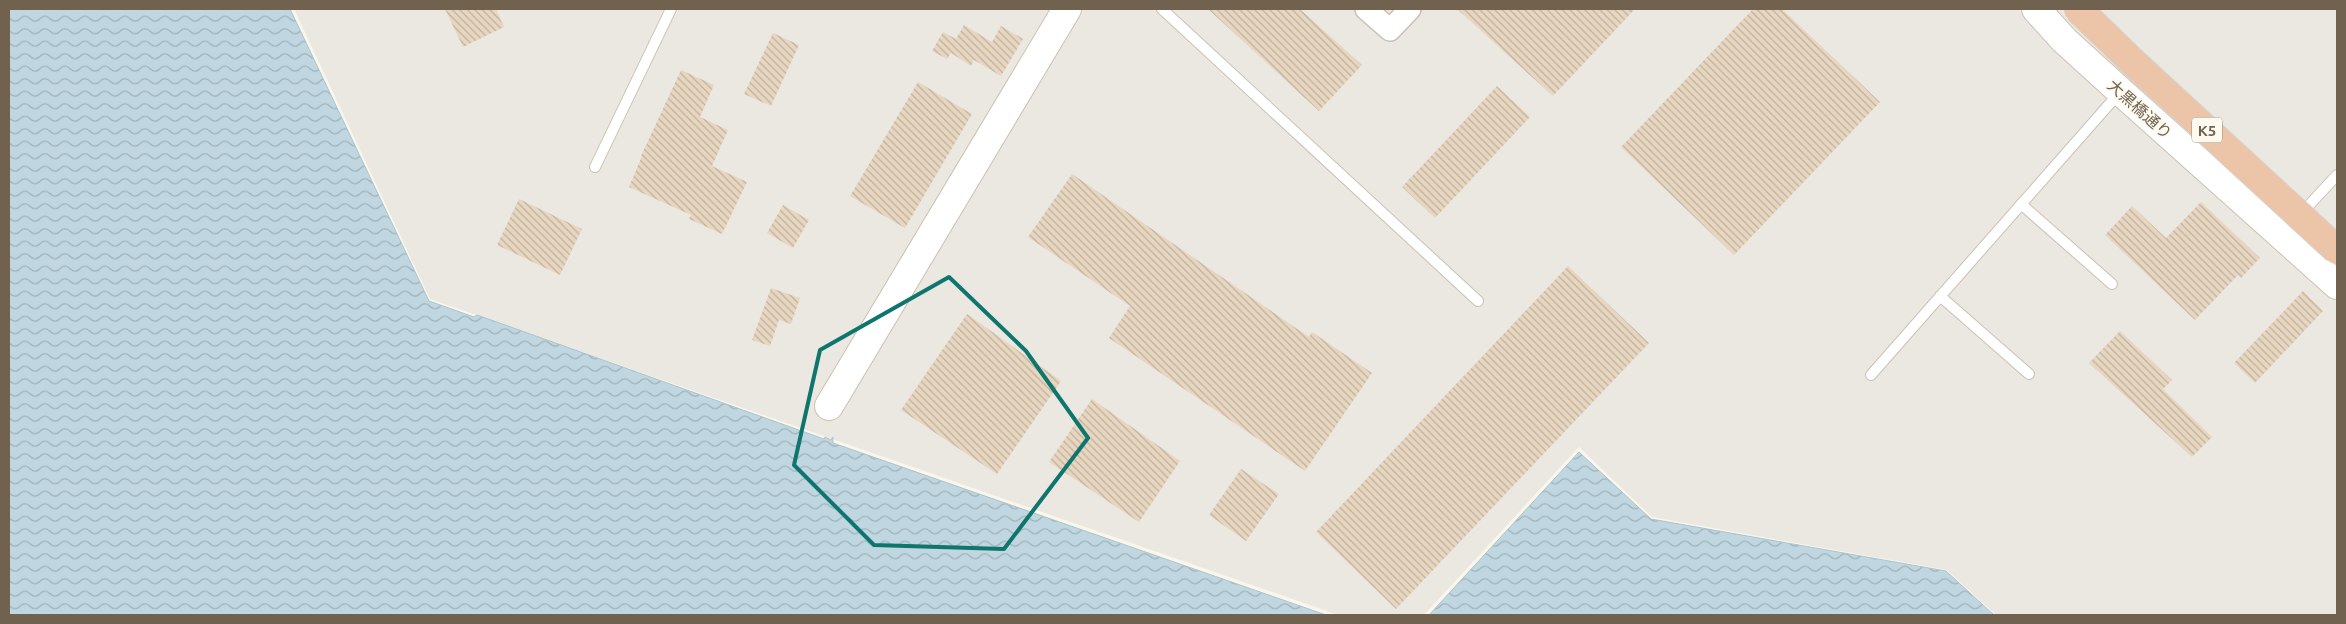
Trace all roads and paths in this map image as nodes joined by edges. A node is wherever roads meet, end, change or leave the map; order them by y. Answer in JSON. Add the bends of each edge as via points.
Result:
{"nodes":[{"id":1,"x":671,"y":9,"type":"edge"},
{"id":2,"x":1067,"y":9,"type":"edge"},
{"id":3,"x":1162,"y":9,"type":"edge"},
{"id":4,"x":1366,"y":9,"type":"edge"},
{"id":5,"x":1410,"y":9,"type":"edge"},
{"id":6,"x":2036,"y":9,"type":"edge"},
{"id":7,"x":2061,"y":9,"type":"edge"},
{"id":8,"x":2078,"y":9,"type":"edge"},
{"id":9,"x":2090,"y":9,"type":"edge"},
{"id":10,"x":2120,"y":91,"type":"junction"},
{"id":11,"x":595,"y":167,"type":"dead end"},
{"id":12,"x":2337,"y":175,"type":"edge"},
{"id":13,"x":2021,"y":204,"type":"junction"},
{"id":14,"x":2289,"y":228,"type":"junction"},
{"id":15,"x":2337,"y":239,"type":"edge"},
{"id":16,"x":2337,"y":250,"type":"edge"},
{"id":17,"x":2337,"y":259,"type":"edge"},
{"id":18,"x":2112,"y":284,"type":"dead end"},
{"id":19,"x":2337,"y":285,"type":"edge"},
{"id":20,"x":1940,"y":296,"type":"junction"},
{"id":21,"x":1478,"y":301,"type":"dead end"},
{"id":22,"x":1871,"y":374,"type":"dead end"},
{"id":23,"x":2029,"y":374,"type":"dead end"},
{"id":24,"x":830,"y":406,"type":"dead end"}],
"edges":[{"from":1,"to":11,"type":"lane"},
{"from":2,"to":24,"type":"street"},
{"from":3,"to":21,"type":"lane"},
{"from":4,"to":5,"type":"street","via":[[1390,30]]},
{"from":6,"to":10,"type":"street","name":"大黒橋通り","via":[[2064,40]]},
{"from":7,"to":14,"type":"street","name":"大黒橋通り"},
{"from":8,"to":16,"type":"highway","number":"K5","bridge":true},
{"from":9,"to":15,"type":"highway","number":"K5"},
{"from":10,"to":13,"type":"lane"},
{"from":10,"to":14,"type":"street","name":"大黒橋通り"},
{"from":12,"to":14,"type":"lane"},
{"from":13,"to":18,"type":"lane"},
{"from":13,"to":20,"type":"lane"},
{"from":14,"to":17,"type":"street","name":"大黒橋通り"},
{"from":14,"to":19,"type":"street","name":"大黒橋通り"},
{"from":20,"to":22,"type":"lane"},
{"from":20,"to":23,"type":"lane"}]}
